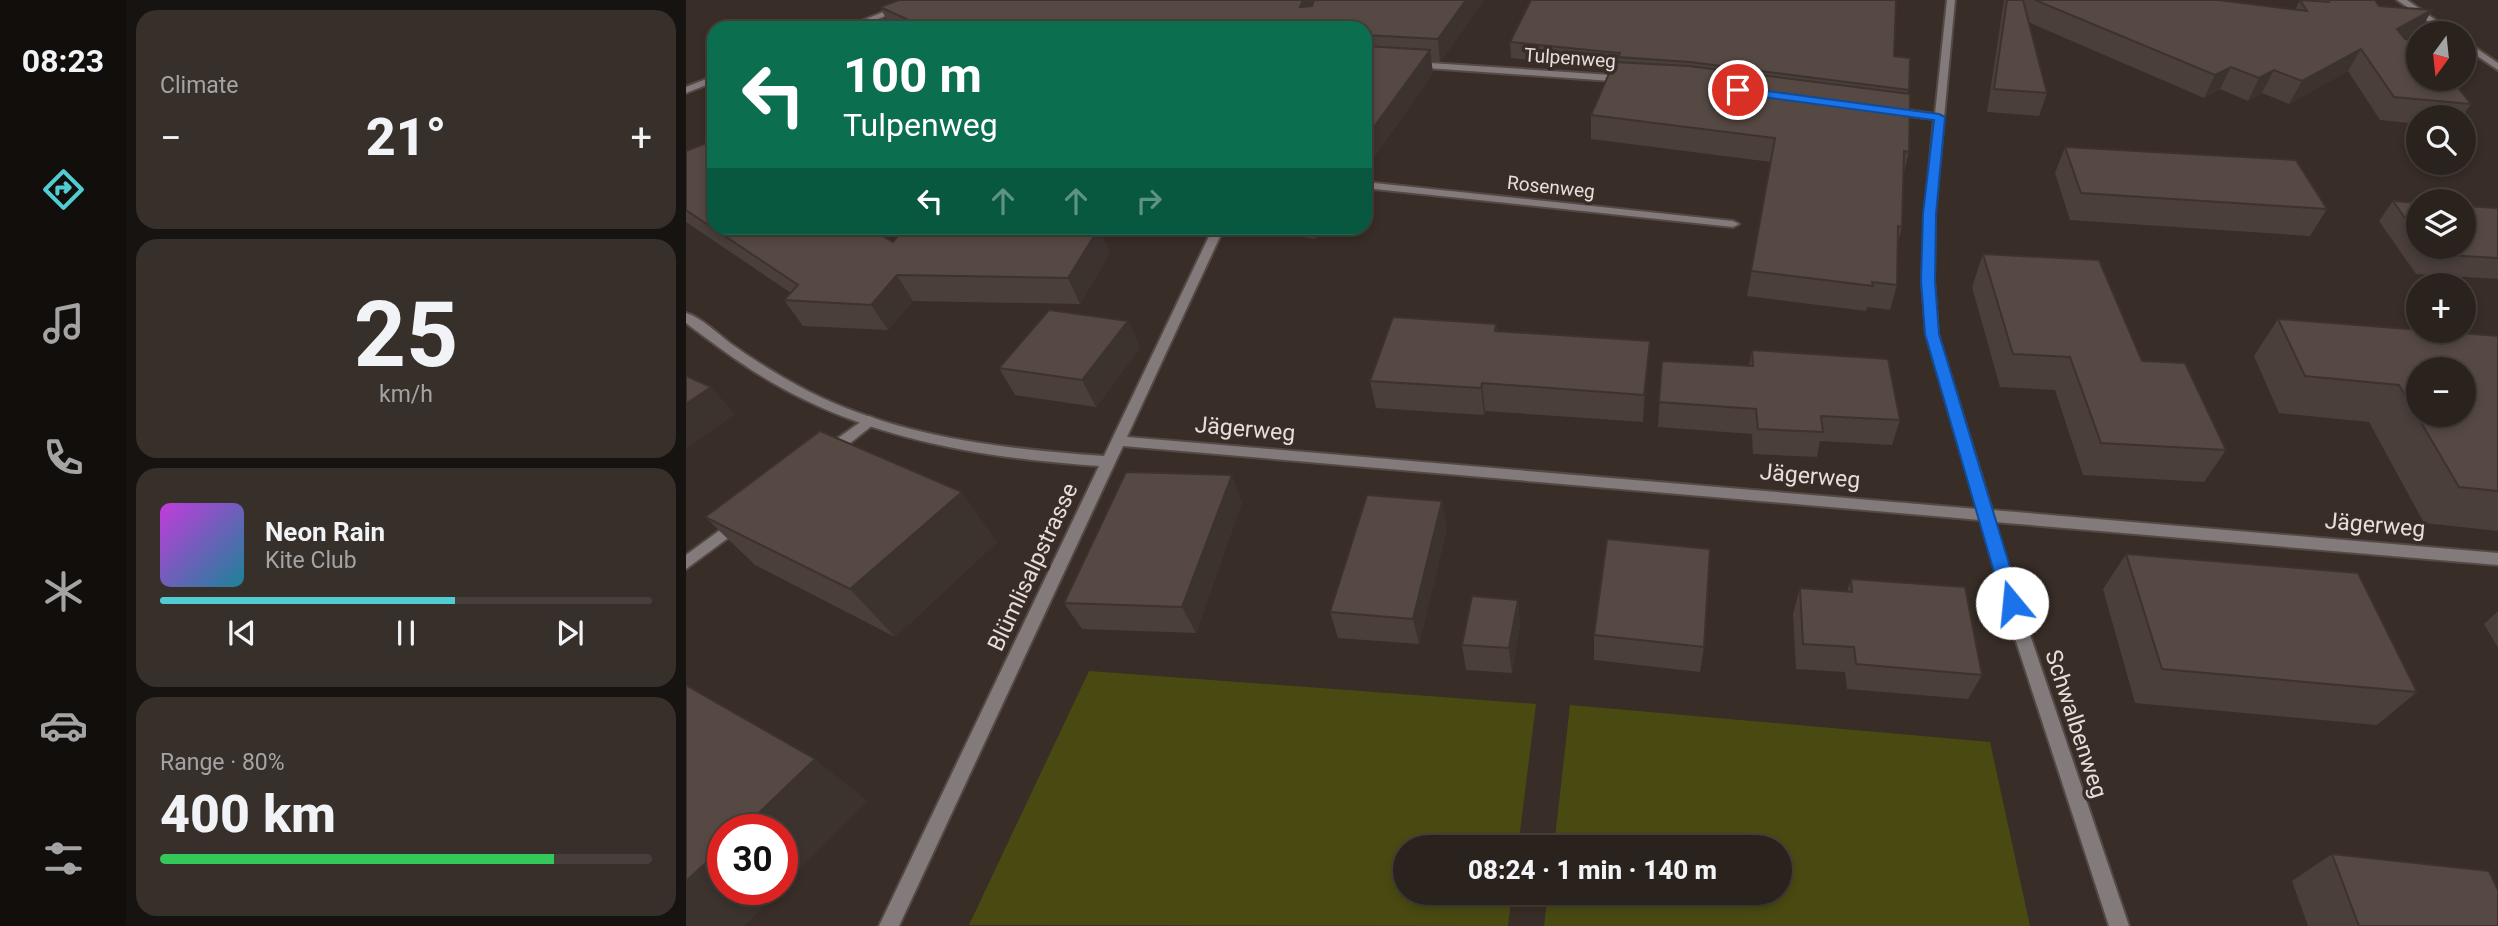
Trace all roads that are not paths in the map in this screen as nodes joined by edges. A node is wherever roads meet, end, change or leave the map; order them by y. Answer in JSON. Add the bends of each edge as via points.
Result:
{"nodes":[{"id":1,"x":1951,"y":0,"type":"edge"},
{"id":2,"x":2401,"y":0,"type":"edge"},
{"id":3,"x":914,"y":1,"type":"edge"},
{"id":4,"x":865,"y":21,"type":"edge"},
{"id":5,"x":2432,"y":21,"type":"edge"},
{"id":6,"x":2476,"y":51,"type":"edge"},
{"id":7,"x":1405,"y":65,"type":"edge"},
{"id":8,"x":2498,"y":67,"type":"edge"},
{"id":9,"x":1634,"y":80,"type":"edge"},
{"id":10,"x":707,"y":82,"type":"edge"},
{"id":11,"x":686,"y":90,"type":"edge"},
{"id":12,"x":1886,"y":110,"type":"edge"},
{"id":13,"x":1939,"y":117,"type":"junction"},
{"id":14,"x":1372,"y":186,"type":"edge"},
{"id":15,"x":1733,"y":224,"type":"dead end"},
{"id":16,"x":1216,"y":235,"type":"edge"},
{"id":17,"x":686,"y":317,"type":"edge"},
{"id":18,"x":869,"y":421,"type":"junction"},
{"id":19,"x":1118,"y":441,"type":"junction"},
{"id":20,"x":822,"y":457,"type":"edge"},
{"id":21,"x":1108,"y":461,"type":"junction"},
{"id":22,"x":749,"y":514,"type":"edge"},
{"id":23,"x":1986,"y":514,"type":"junction"},
{"id":24,"x":2498,"y":559,"type":"edge"},
{"id":25,"x":686,"y":563,"type":"edge"},
{"id":26,"x":889,"y":926,"type":"edge"},
{"id":27,"x":2119,"y":926,"type":"edge"}],
"edges":[{"from":1,"to":13,"type":"street","name":"Schwalbenweg"},
{"from":2,"to":5,"type":"street"},
{"from":3,"to":4,"type":"street"},
{"from":6,"to":8,"type":"street"},
{"from":7,"to":9,"type":"street","name":"Tulpenweg"},
{"from":10,"to":11,"type":"street"},
{"from":12,"to":13,"type":"street"},
{"from":13,"to":23,"type":"street","name":"Schwalbenweg","via":[[1930,214],[1932,334]]},
{"from":14,"to":15,"type":"street","name":"Rosenweg"},
{"from":16,"to":19,"type":"street","name":"Blümlisalpstrasse"},
{"from":17,"to":18,"type":"street","via":[[754,367]]},
{"from":18,"to":20,"type":"street"},
{"from":18,"to":21,"type":"street","via":[[1003,452]]},
{"from":19,"to":21,"type":"street","name":"Blümlisalpstrasse"},
{"from":19,"to":23,"type":"street","name":"Jägerweg"},
{"from":21,"to":26,"type":"street","name":"Blümlisalpstrasse"},
{"from":22,"to":25,"type":"street"},
{"from":23,"to":24,"type":"street","name":"Jägerweg"},
{"from":23,"to":27,"type":"street","name":"Schwalbenweg"}]}
